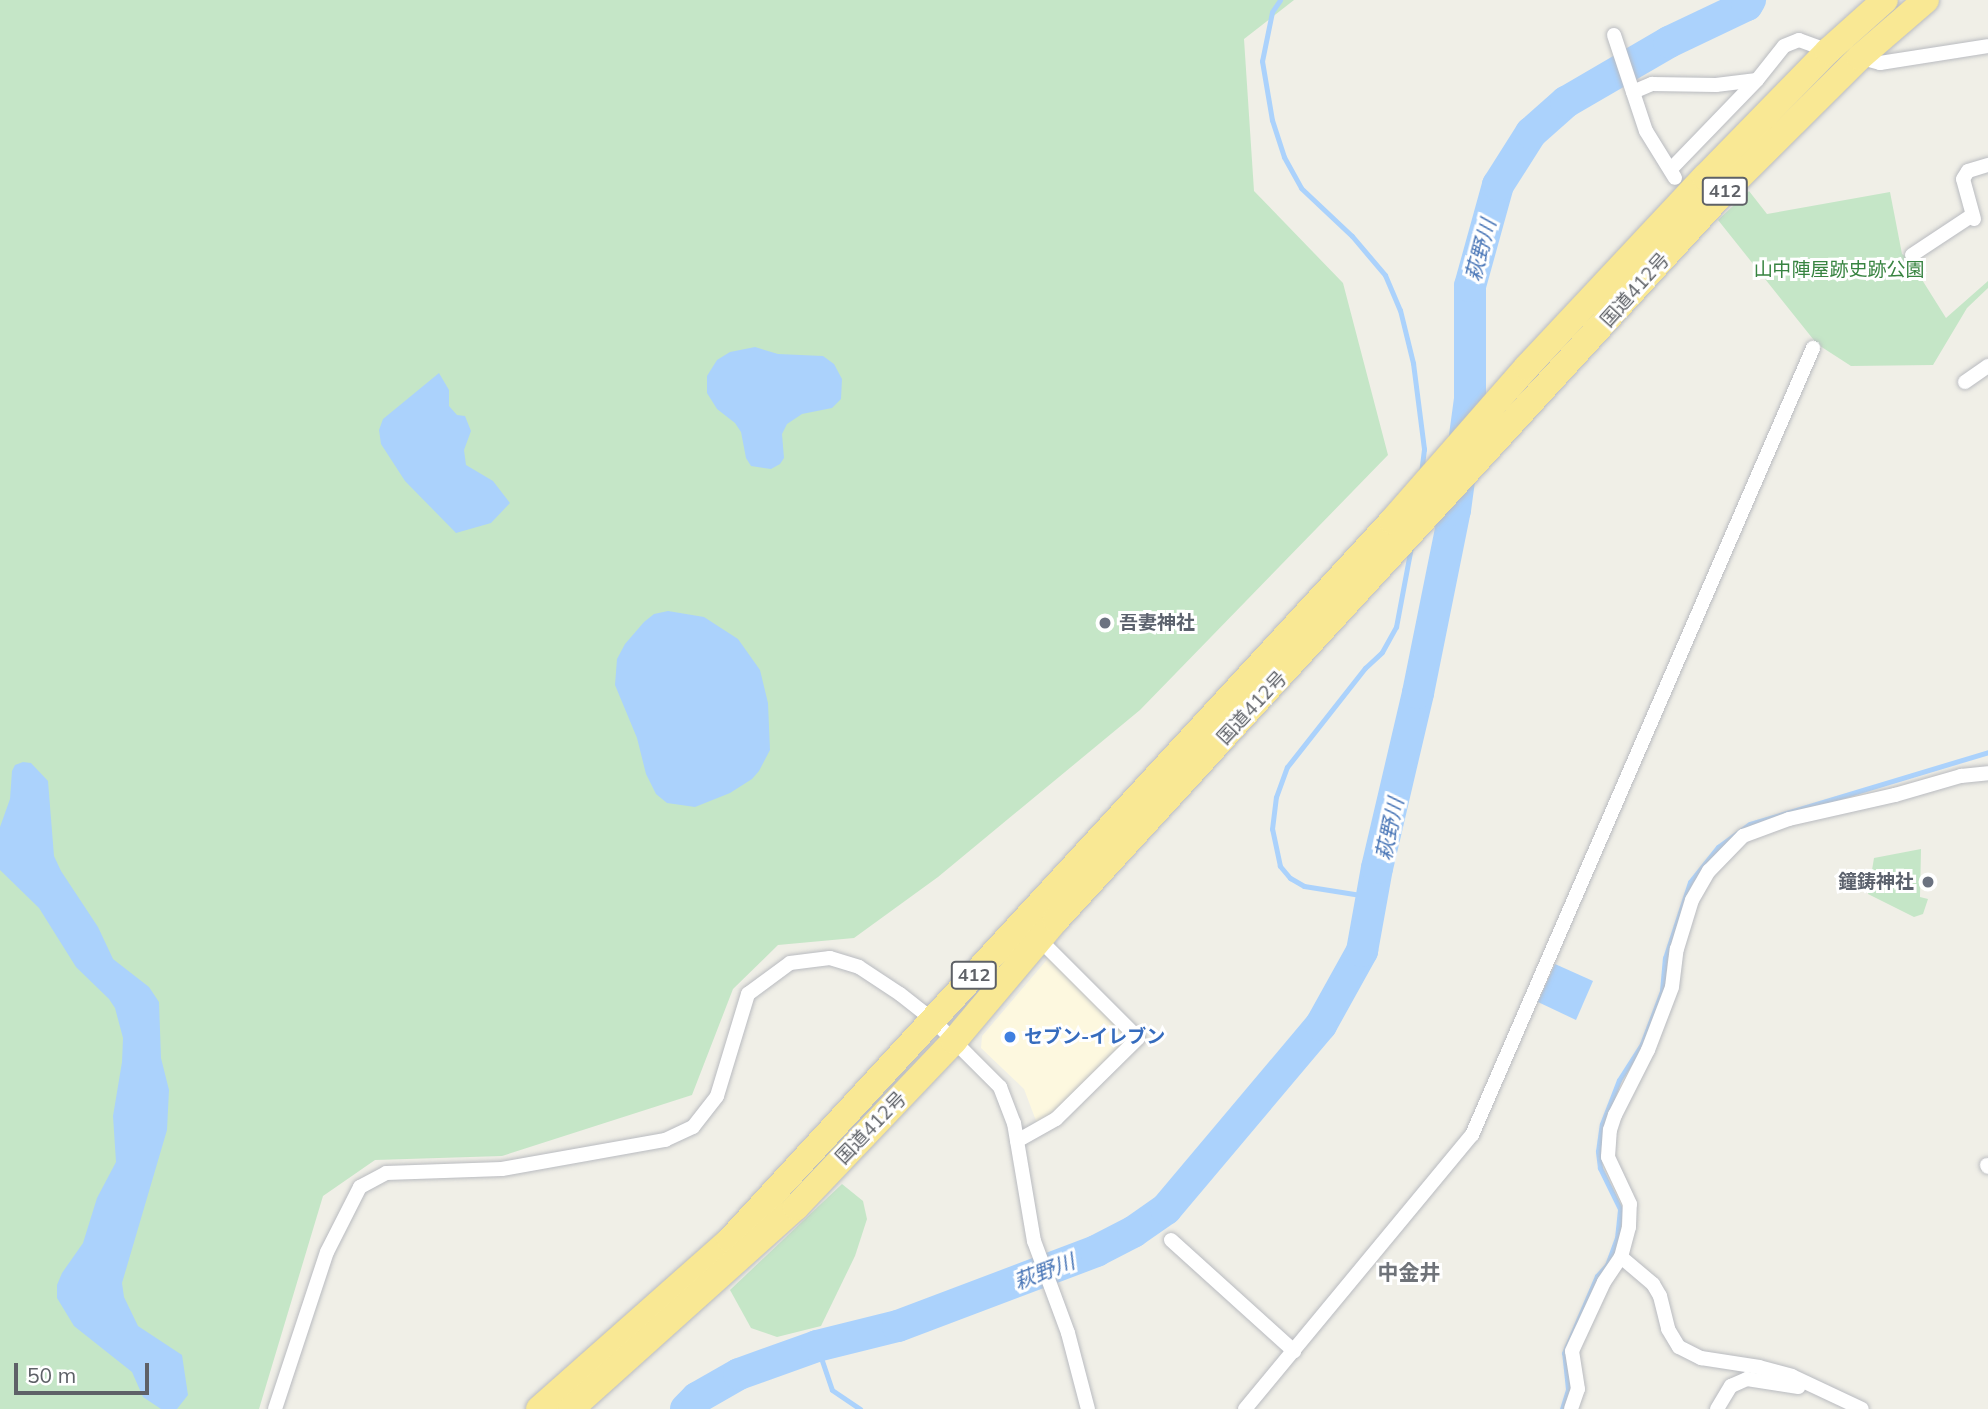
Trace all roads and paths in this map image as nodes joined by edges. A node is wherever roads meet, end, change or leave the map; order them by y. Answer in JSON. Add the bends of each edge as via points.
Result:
{"nodes":[{"id":1,"x":1885,"y":0,"type":"edge"},
{"id":2,"x":1926,"y":0,"type":"edge"},
{"id":3,"x":1614,"y":35,"type":"dead end"},
{"id":4,"x":1988,"y":46,"type":"edge"},
{"id":5,"x":1828,"y":51,"type":"junction"},
{"id":6,"x":1860,"y":57,"type":"junction"},
{"id":7,"x":1757,"y":80,"type":"junction"},
{"id":8,"x":1633,"y":92,"type":"junction"},
{"id":9,"x":1988,"y":165,"type":"edge"},
{"id":10,"x":1912,"y":255,"type":"dead end"},
{"id":11,"x":1813,"y":348,"type":"dead end"},
{"id":12,"x":1988,"y":366,"type":"edge"},
{"id":13,"x":1965,"y":382,"type":"dead end"},
{"id":14,"x":1988,"y":773,"type":"edge"},
{"id":15,"x":1040,"y":940,"type":"junction"},
{"id":16,"x":933,"y":1020,"type":"junction"},
{"id":17,"x":954,"y":1041,"type":"junction"},
{"id":18,"x":1017,"y":1140,"type":"junction"},
{"id":19,"x":1171,"y":1240,"type":"dead end"},
{"id":20,"x":1621,"y":1257,"type":"junction"},
{"id":21,"x":1294,"y":1351,"type":"junction"},
{"id":22,"x":1812,"y":1384,"type":"junction"},
{"id":23,"x":275,"y":1409,"type":"edge"},
{"id":24,"x":538,"y":1409,"type":"edge"},
{"id":25,"x":571,"y":1409,"type":"edge"},
{"id":26,"x":1087,"y":1409,"type":"edge"},
{"id":27,"x":1245,"y":1409,"type":"edge"},
{"id":28,"x":1571,"y":1409,"type":"edge"},
{"id":29,"x":1717,"y":1409,"type":"edge"},
{"id":30,"x":1862,"y":1409,"type":"edge"}],
"edges":[{"from":1,"to":5,"type":"highway","name":"国道412号","number":"412"},
{"from":2,"to":6,"type":"highway","name":"国道412号","number":"412"},
{"from":3,"to":8,"type":"street"},
{"from":4,"to":6,"type":"street","via":[[1880,63]]},
{"from":5,"to":6,"type":"street"},
{"from":5,"to":7,"type":"street","via":[[1799,40],[1784,46]]},
{"from":5,"to":16,"type":"highway","name":"国道412号","number":"412","via":[[1527,367],[1392,521]]},
{"from":6,"to":15,"type":"highway","name":"国道412号","number":"412","via":[[1719,197]]},
{"from":7,"to":8,"type":"street","via":[[1652,85]]},
{"from":7,"to":8,"type":"street","via":[[1673,173],[1646,131]]},
{"from":9,"to":10,"type":"street","via":[[1968,171],[1963,179],[1972,217]]},
{"from":11,"to":21,"type":"street","via":[[1472,1135]]},
{"from":12,"to":13,"type":"street"},
{"from":14,"to":20,"type":"street","via":[[1789,819],[1743,836],[1709,871],[1692,900],[1677,949],[1672,987],[1611,1130],[1610,1166],[1630,1204]]},
{"from":15,"to":17,"type":"highway","name":"国道412号","number":"412"},
{"from":15,"to":18,"type":"street","via":[[1138,1038],[1056,1119]]},
{"from":16,"to":17,"type":"street"},
{"from":16,"to":23,"type":"street","via":[[859,967],[830,958],[790,963],[748,994],[717,1096],[693,1127],[665,1140],[502,1169],[386,1173],[369,1179],[347,1209],[327,1252]]},
{"from":16,"to":24,"type":"highway","name":"国道412号","number":"412","via":[[730,1240]]},
{"from":17,"to":18,"type":"street","via":[[1000,1087]]},
{"from":17,"to":25,"type":"highway","name":"国道412号","number":"412","via":[[796,1207]]},
{"from":18,"to":26,"type":"street","via":[[1034,1241]]},
{"from":19,"to":21,"type":"street"},
{"from":20,"to":22,"type":"street","via":[[1653,1284],[1679,1347],[1701,1358],[1759,1367]]},
{"from":20,"to":28,"type":"street","via":[[1604,1282],[1572,1351],[1578,1389]]},
{"from":21,"to":27,"type":"street"},
{"from":22,"to":29,"type":"street","via":[[1802,1388],[1747,1379],[1731,1386]]},
{"from":22,"to":30,"type":"street"}]}
